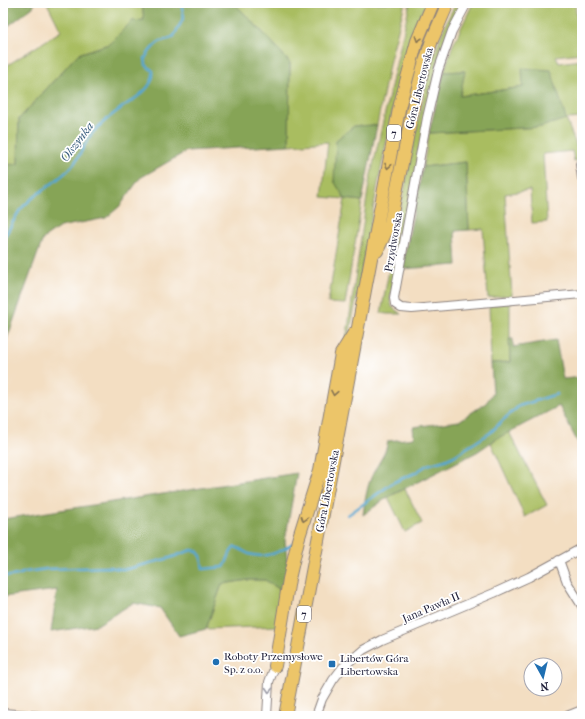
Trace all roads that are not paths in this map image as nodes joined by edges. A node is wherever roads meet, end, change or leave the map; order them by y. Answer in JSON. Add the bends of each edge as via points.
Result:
{"nodes":[{"id":1,"x":433,"y":3,"type":"edge"},
{"id":2,"x":448,"y":3,"type":"edge"},
{"id":3,"x":467,"y":3,"type":"edge"},
{"id":4,"x":580,"y":164,"type":"dead end"},
{"id":5,"x":582,"y":178,"type":"edge"},
{"id":6,"x":370,"y":266,"type":"junction"},
{"id":7,"x":582,"y":294,"type":"edge"},
{"id":8,"x":358,"y":326,"type":"junction"},
{"id":9,"x":582,"y":548,"type":"edge"},
{"id":10,"x":559,"y":560,"type":"junction"},
{"id":11,"x":582,"y":606,"type":"edge"},
{"id":12,"x":275,"y":666,"type":"joint"},
{"id":13,"x":582,"y":710,"type":"edge"},
{"id":14,"x":3,"y":713,"type":"edge"},
{"id":15,"x":36,"y":716,"type":"edge"},
{"id":16,"x":267,"y":716,"type":"edge"},
{"id":17,"x":285,"y":716,"type":"edge"},
{"id":18,"x":316,"y":716,"type":"edge"},
{"id":19,"x":567,"y":716,"type":"edge"}],
"edges":[{"from":1,"to":6,"type":"highway","name":"Góra Libertowska","number":"7","one_way":true,"via":[[417,41],[403,93]]},
{"from":2,"to":6,"type":"highway","name":"Góra Libertowska","number":"7","via":[[419,80],[390,223]]},
{"from":3,"to":7,"type":"street","name":"Przydworska","via":[[452,31],[438,72],[424,132],[395,304],[412,309]]},
{"from":4,"to":5,"type":"street"},
{"from":6,"to":8,"type":"highway","name":"Góra Libertowska","number":"7"},
{"from":8,"to":12,"type":"highway","number":"7","one_way":true,"via":[[341,354],[320,470],[298,540],[289,579]]},
{"from":8,"to":17,"type":"highway","name":"Góra Libertowska","number":"7"},
{"from":9,"to":10,"type":"street","name":"Jana Pawła II"},
{"from":10,"to":11,"type":"street","via":[[567,582]]},
{"from":10,"to":18,"type":"street","name":"Jana Pawła II","via":[[494,593],[363,650],[333,680]]},
{"from":12,"to":16,"type":"street","one_way":true,"via":[[269,682]]},
{"from":13,"to":19,"type":"street"},
{"from":14,"to":15,"type":"street"}]}
